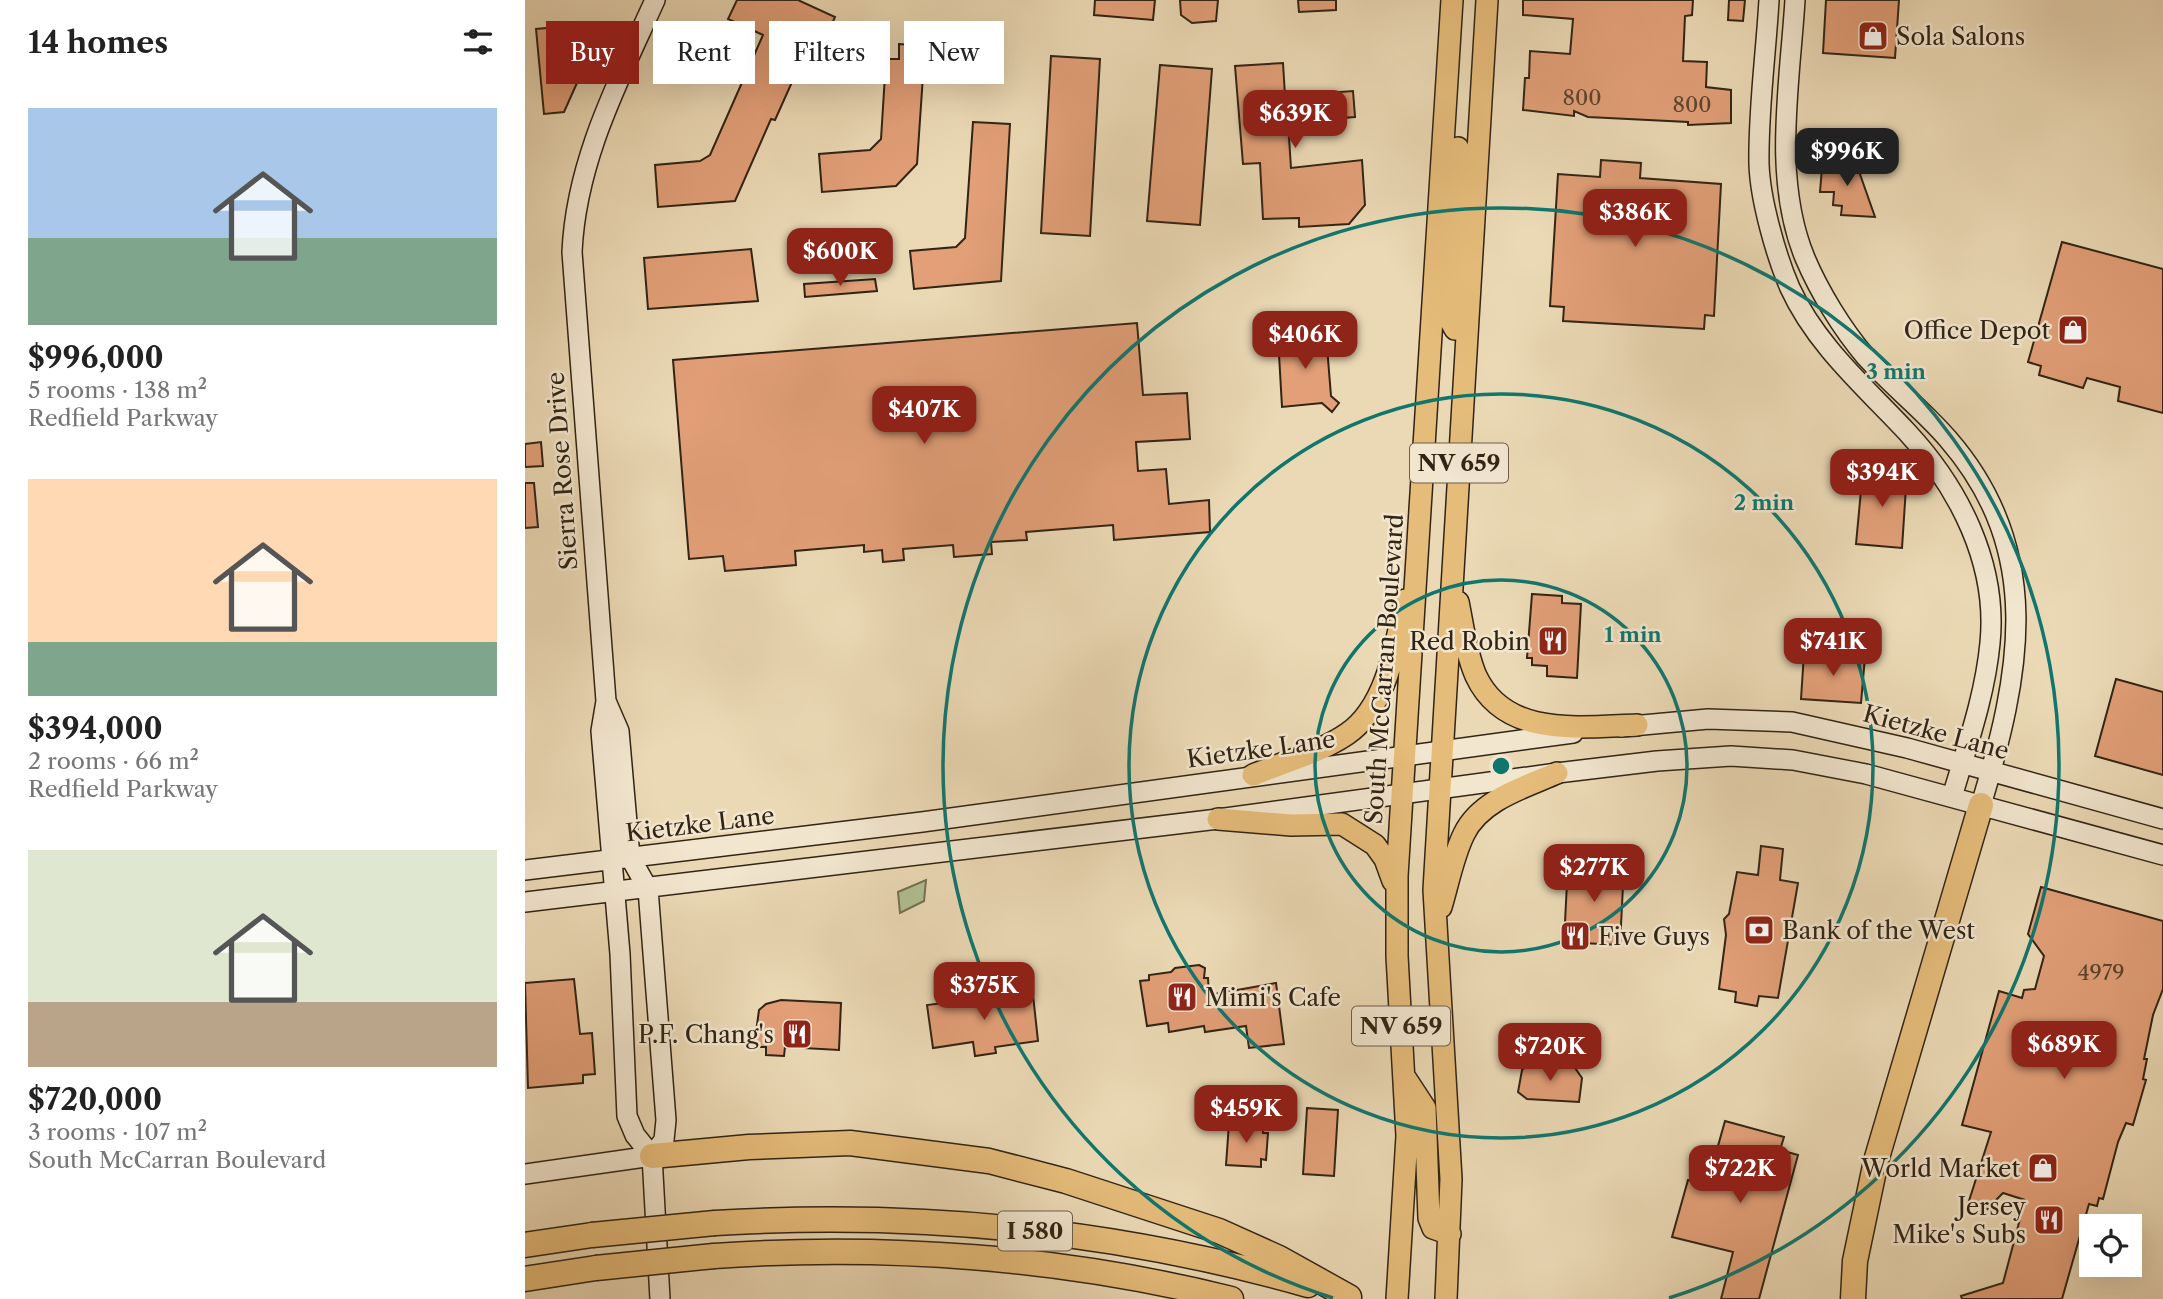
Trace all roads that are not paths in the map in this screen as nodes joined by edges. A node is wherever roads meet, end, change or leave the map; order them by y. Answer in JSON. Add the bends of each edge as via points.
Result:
{"nodes":[{"id":1,"x":655,"y":0,"type":"edge"},
{"id":2,"x":1452,"y":0,"type":"edge"},
{"id":3,"x":1474,"y":0,"type":"edge"},
{"id":4,"x":1487,"y":0,"type":"edge"},
{"id":5,"x":1769,"y":0,"type":"edge"},
{"id":6,"x":1795,"y":0,"type":"edge"},
{"id":7,"x":1484,"y":40,"type":"junction"},
{"id":8,"x":1448,"y":77,"type":"junction"},
{"id":9,"x":1467,"y":329,"type":"junction"},
{"id":10,"x":1420,"y":522,"type":"junction"},
{"id":11,"x":1452,"y":575,"type":"junction"},
{"id":12,"x":1637,"y":725,"type":"junction"},
{"id":13,"x":1443,"y":749,"type":"junction"},
{"id":14,"x":1406,"y":753,"type":"junction"},
{"id":15,"x":1962,"y":764,"type":"junction"},
{"id":16,"x":1991,"y":772,"type":"junction"},
{"id":17,"x":1557,"y":773,"type":"junction"},
{"id":18,"x":1253,"y":775,"type":"junction"},
{"id":19,"x":1440,"y":788,"type":"junction"},
{"id":20,"x":1404,"y":795,"type":"junction"},
{"id":21,"x":1952,"y":797,"type":"junction"},
{"id":22,"x":1981,"y":805,"type":"junction"},
{"id":23,"x":1218,"y":819,"type":"junction"},
{"id":24,"x":2163,"y":819,"type":"edge"},
{"id":25,"x":2163,"y":855,"type":"edge"},
{"id":26,"x":620,"y":859,"type":"junction"},
{"id":27,"x":525,"y":870,"type":"edge"},
{"id":28,"x":648,"y":889,"type":"junction"},
{"id":29,"x":614,"y":893,"type":"junction"},
{"id":30,"x":1397,"y":897,"type":"junction"},
{"id":31,"x":525,"y":902,"type":"edge"},
{"id":32,"x":1435,"y":926,"type":"junction"},
{"id":33,"x":1405,"y":1078,"type":"junction"},
{"id":34,"x":652,"y":1156,"type":"junction"},
{"id":35,"x":525,"y":1174,"type":"edge"},
{"id":36,"x":1450,"y":1234,"type":"junction"},
{"id":37,"x":525,"y":1245,"type":"edge"},
{"id":38,"x":525,"y":1279,"type":"edge"},
{"id":39,"x":1352,"y":1298,"type":"edge"},
{"id":40,"x":660,"y":1299,"type":"edge"},
{"id":41,"x":1231,"y":1299,"type":"edge"},
{"id":42,"x":1397,"y":1299,"type":"edge"},
{"id":43,"x":1446,"y":1299,"type":"edge"},
{"id":44,"x":1853,"y":1299,"type":"edge"}],
"edges":[{"from":1,"to":26,"type":"main road","name":"Sierra Rose Drive","via":[[593,143],[573,223],[572,282],[606,701],[601,731]]},
{"from":2,"to":8,"type":"main road","name":"South McCarran Boulevard","number":"NV 659"},
{"from":3,"to":7,"type":"main road"},
{"from":4,"to":7,"type":"main road","number":"NV 659"},
{"from":5,"to":15,"type":"main road","via":[[1759,166],[1790,287],[1832,353],[1938,470],[1961,506],[1982,564],[1990,640],[1983,687]]},
{"from":6,"to":16,"type":"main road","via":[[1786,155],[1795,228],[1805,258],[1828,302],[1865,355],[1948,439],[1969,467],[1989,499],[2012,566],[2017,649]]},
{"from":7,"to":9,"type":"main road","number":"NV 659"},
{"from":8,"to":9,"type":"main road","via":[[1458,142],[1449,318],[1455,329]]},
{"from":8,"to":10,"type":"main road","name":"South McCarran Boulevard","number":"NV 659"},
{"from":9,"to":11,"type":"main road","number":"NV 659"},
{"from":10,"to":14,"type":"main road","name":"South McCarran Boulevard","number":"NV 659"},
{"from":10,"to":18,"type":"main road","via":[[1385,682],[1362,721],[1329,744]]},
{"from":11,"to":12,"type":"main road","via":[[1475,674],[1504,710],[1534,723],[1569,727]]},
{"from":11,"to":13,"type":"main road","number":"NV 659"},
{"from":12,"to":13,"type":"main road","name":"Kietzke Lane"},
{"from":12,"to":15,"type":"main road","name":"Kietzke Lane","via":[[1708,719],[1792,722]]},
{"from":13,"to":14,"type":"main road","name":"Kietzke Lane"},
{"from":13,"to":19,"type":"main road","number":"NV 659"},
{"from":14,"to":18,"type":"main road","name":"Kietzke Lane"},
{"from":14,"to":20,"type":"main road","name":"South McCarran Boulevard","number":"NV 659"},
{"from":15,"to":16,"type":"main road","name":"Kietzke Lane"},
{"from":15,"to":21,"type":"main road"},
{"from":16,"to":22,"type":"main road"},
{"from":16,"to":24,"type":"main road","name":"Kietzke Lane"},
{"from":17,"to":19,"type":"main road"},
{"from":17,"to":21,"type":"main road","via":[[1694,757],[1772,758],[1866,774]]},
{"from":17,"to":32,"type":"main road","via":[[1477,815],[1463,835]]},
{"from":18,"to":26,"type":"main road","name":"Kietzke Lane"},
{"from":19,"to":20,"type":"main road"},
{"from":19,"to":32,"type":"main road","number":"NV 659"},
{"from":20,"to":23,"type":"main road"},
{"from":20,"to":30,"type":"main road","name":"South McCarran Boulevard","number":"NV 659"},
{"from":21,"to":22,"type":"main road"},
{"from":22,"to":25,"type":"main road"},
{"from":22,"to":44,"type":"highway","via":[[1876,1161],[1855,1261]]},
{"from":23,"to":28,"type":"main road"},
{"from":23,"to":30,"type":"main road","via":[[1342,824],[1375,845],[1385,859]]},
{"from":26,"to":27,"type":"main road","name":"Kietzke Lane"},
{"from":26,"to":28,"type":"main road"},
{"from":26,"to":29,"type":"main road","name":"Sierra Rose Drive"},
{"from":28,"to":29,"type":"main road"},
{"from":28,"to":34,"type":"main road","via":[[666,1118],[664,1140]]},
{"from":29,"to":31,"type":"main road"},
{"from":29,"to":34,"type":"main road","name":"Sierra Rose Drive","via":[[627,1116]]},
{"from":30,"to":33,"type":"main road","name":"South McCarran Boulevard","number":"NV 659"},
{"from":32,"to":36,"type":"main road","number":"NV 659"},
{"from":33,"to":36,"type":"main road","via":[[1425,1108],[1429,1218],[1433,1228]]},
{"from":33,"to":42,"type":"main road","name":"South McCarran Boulevard","number":"NV 659","via":[[1407,1136]]},
{"from":34,"to":35,"type":"main road"},
{"from":34,"to":39,"type":"highway","via":[[850,1143],[989,1161],[1219,1231]]},
{"from":34,"to":40,"type":"main road"},
{"from":36,"to":43,"type":"main road","number":"NV 659"},
{"from":37,"to":39,"type":"highway","number":"I 580","bridge":true,"via":[[715,1223],[875,1220],[1022,1230],[1187,1256]]},
{"from":38,"to":41,"type":"highway","number":"I 580","bridge":true,"via":[[714,1256],[833,1253],[972,1258],[1111,1275]]}]}
